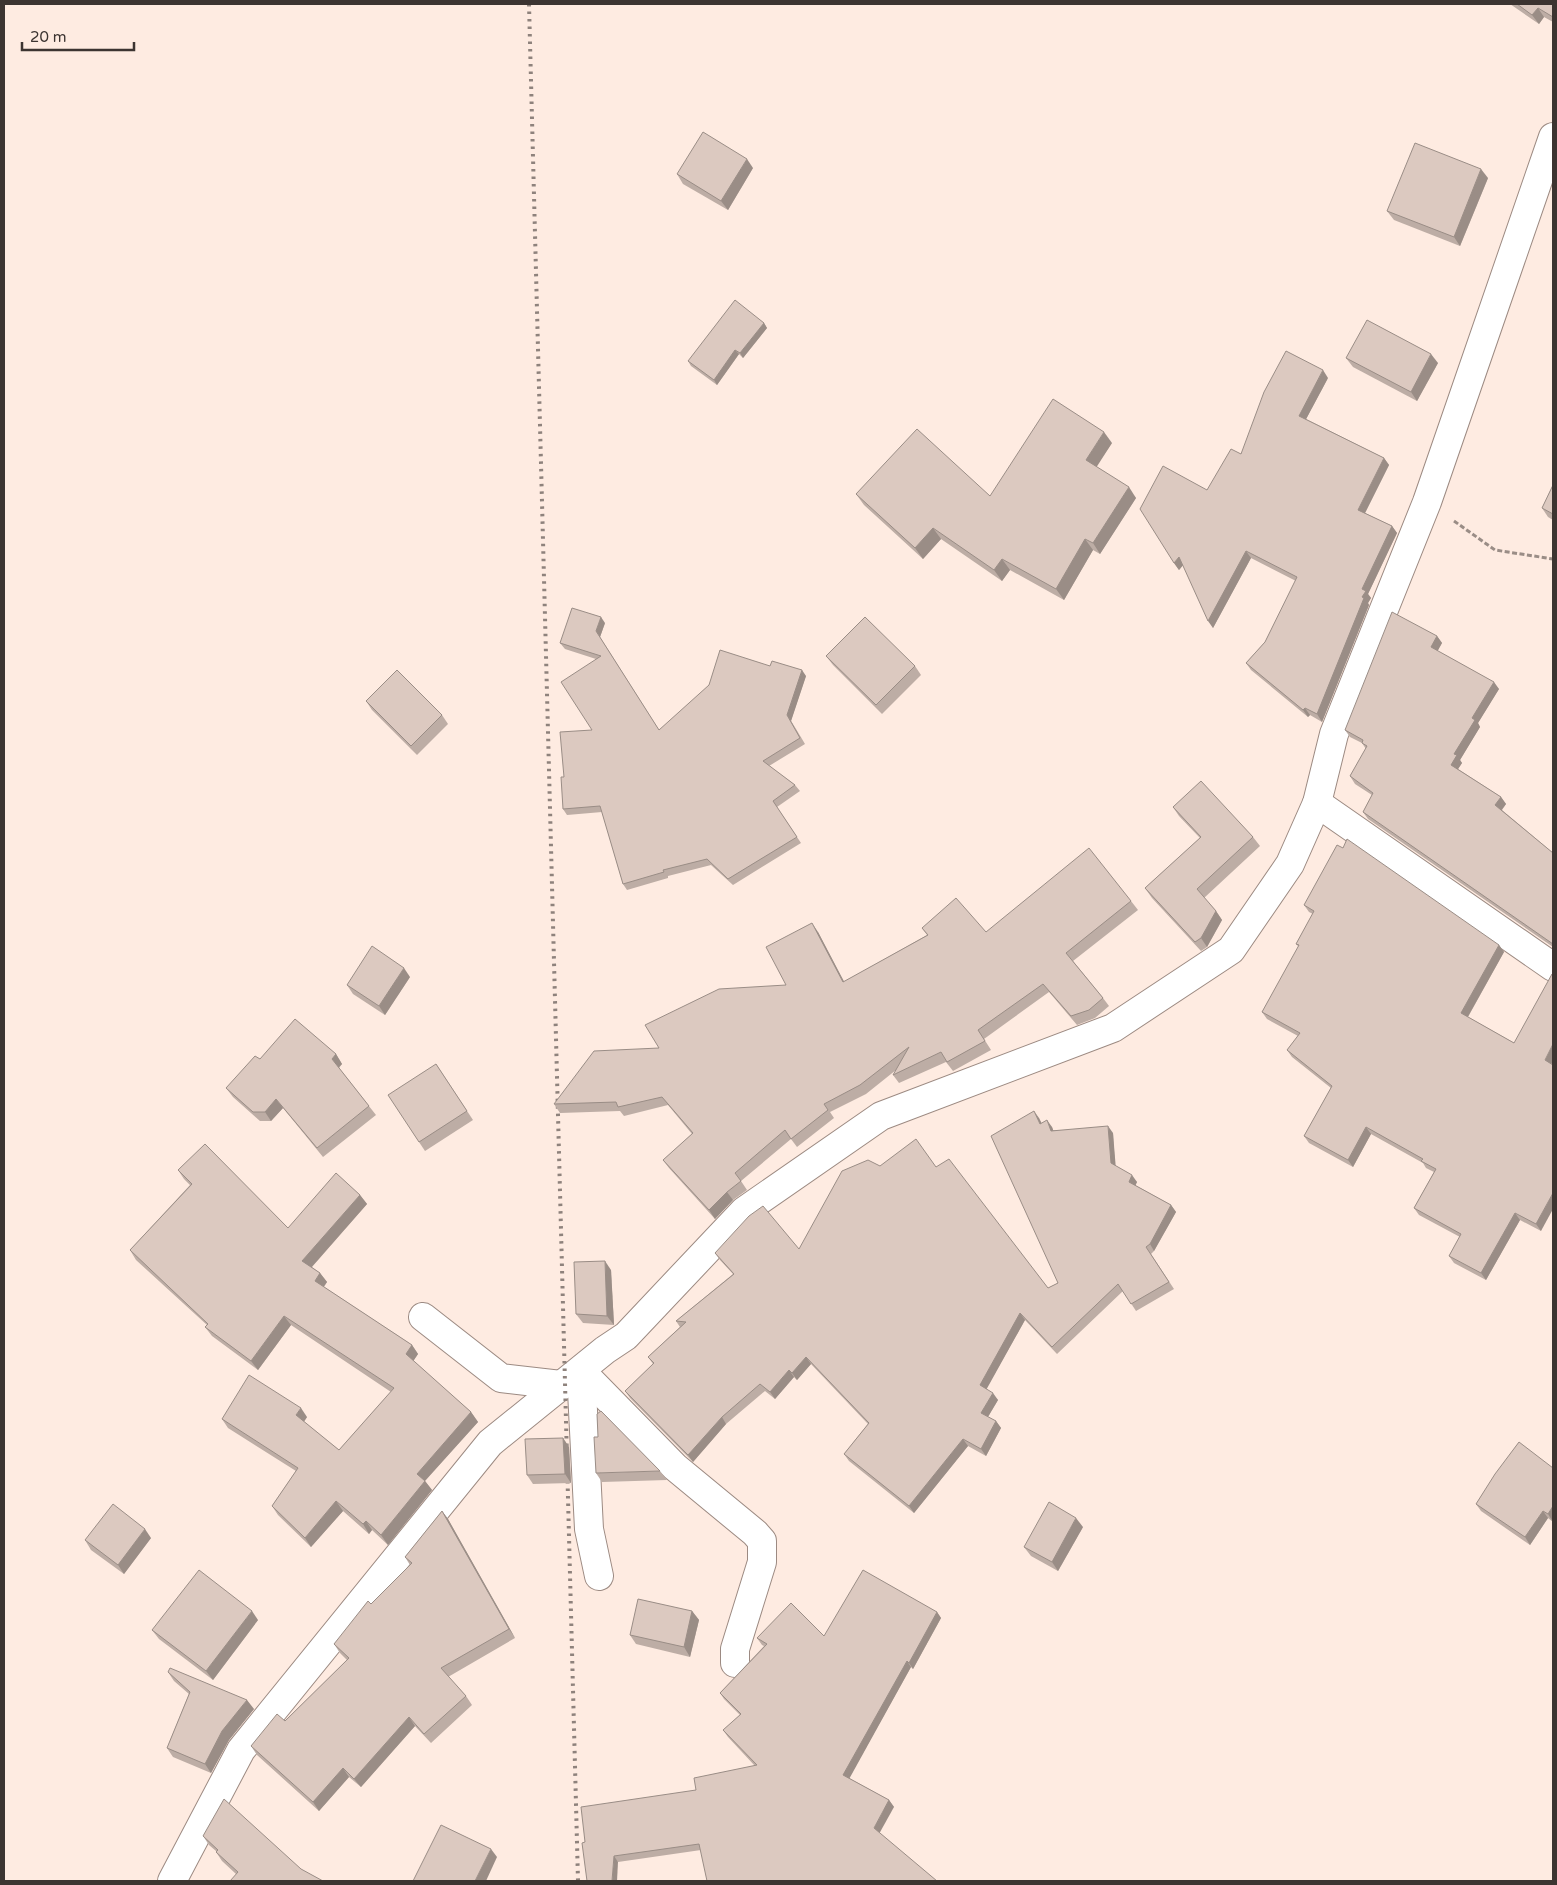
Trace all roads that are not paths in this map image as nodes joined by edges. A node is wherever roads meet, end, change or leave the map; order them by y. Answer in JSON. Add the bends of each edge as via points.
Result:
{"nodes":[{"id":1,"x":1553,"y":137,"type":"edge"},
{"id":2,"x":1317,"y":803,"type":"junction"},
{"id":3,"x":1553,"y":967,"type":"edge"},
{"id":4,"x":423,"y":1317,"type":"dead end"},
{"id":5,"x":571,"y":1378,"type":"junction"},
{"id":6,"x":599,"y":1576,"type":"dead end"},
{"id":7,"x":735,"y":1663,"type":"dead end"},
{"id":8,"x":172,"y":1881,"type":"edge"}],
"edges":[{"from":1,"to":2,"type":"street","via":[[1427,502],[1334,734]]},
{"from":2,"to":3,"type":"street"},
{"from":2,"to":5,"type":"street","via":[[1290,864],[1231,950],[1113,1028],[881,1116],[744,1211],[626,1336]]},
{"from":4,"to":5,"type":"street","via":[[501,1378]]},
{"from":5,"to":6,"type":"street"},
{"from":5,"to":7,"type":"street","via":[[762,1541],[762,1562],[735,1649]]},
{"from":5,"to":8,"type":"street","via":[[490,1443],[241,1750]]}]}
